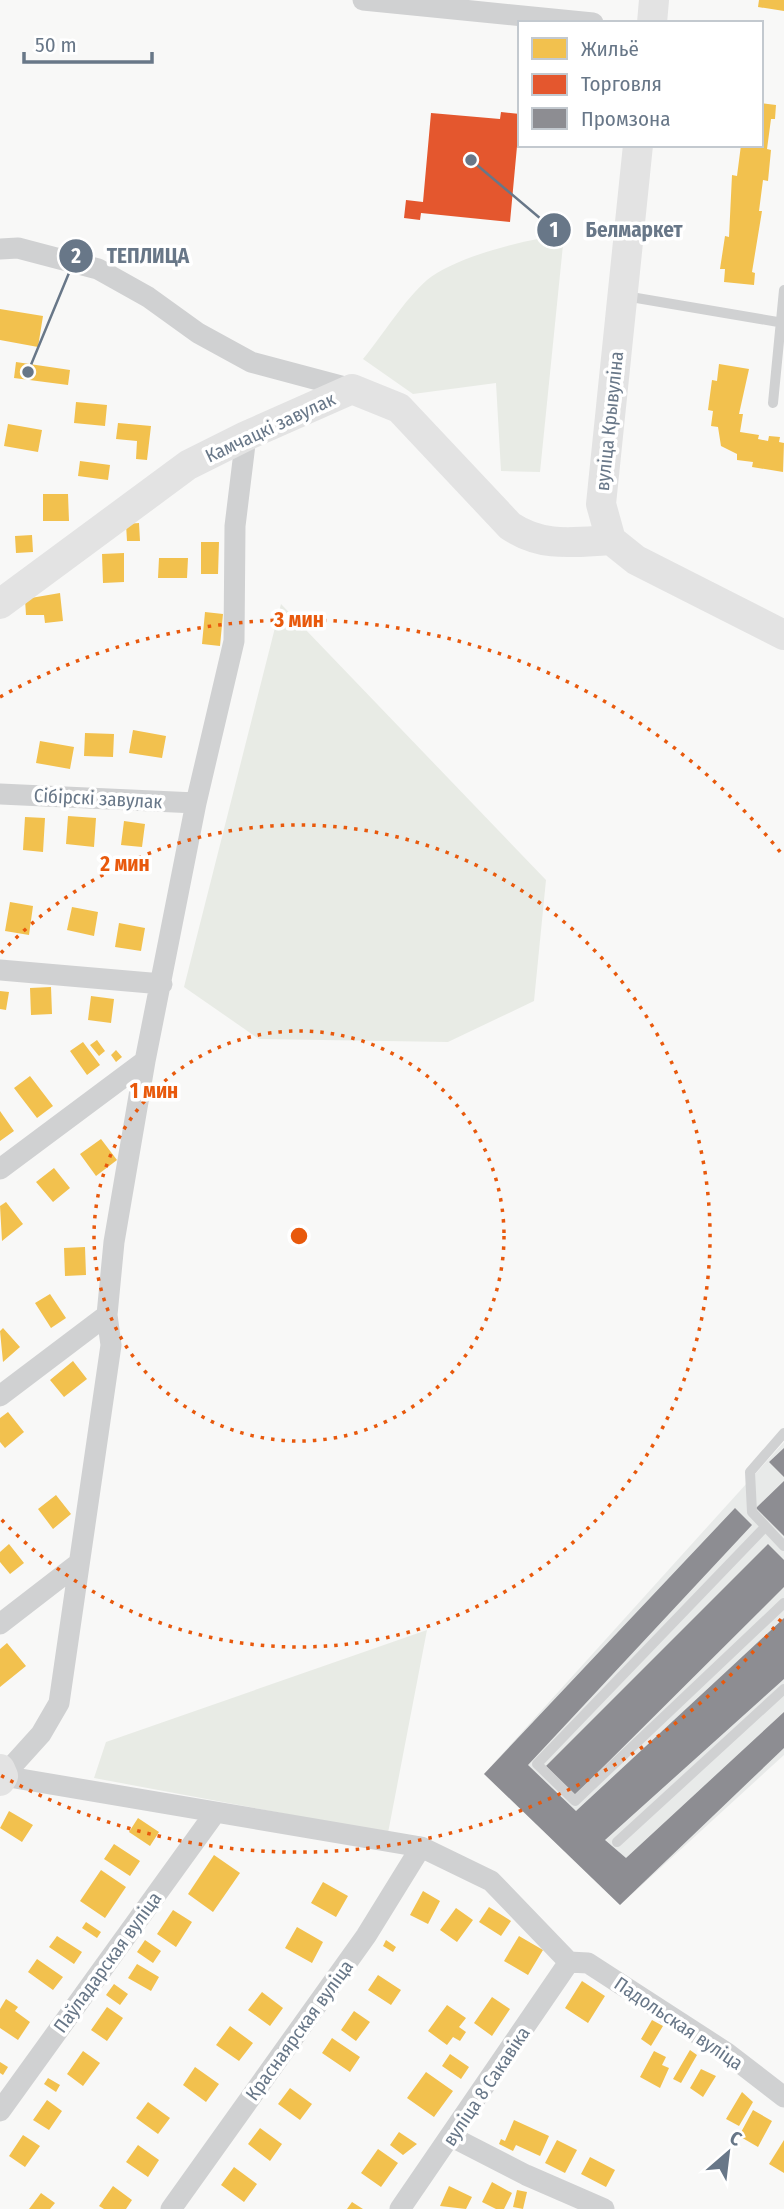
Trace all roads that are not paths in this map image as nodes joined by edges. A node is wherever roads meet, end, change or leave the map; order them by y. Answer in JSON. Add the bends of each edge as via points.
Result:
{"nodes":[{"id":1,"x":363,"y":0,"type":"edge"},
{"id":2,"x":654,"y":0,"type":"edge"},
{"id":3,"x":573,"y":21,"type":"edge"},
{"id":4,"x":652,"y":21,"type":"edge"},
{"id":5,"x":638,"y":147,"type":"edge"},
{"id":6,"x":0,"y":249,"type":"edge"},
{"id":7,"x":784,"y":290,"type":"edge"},
{"id":8,"x":621,"y":295,"type":"junction"},
{"id":9,"x":782,"y":323,"type":"edge"},
{"id":10,"x":352,"y":389,"type":"junction"},
{"id":11,"x":772,"y":403,"type":"dead end"},
{"id":12,"x":246,"y":436,"type":"junction"},
{"id":13,"x":611,"y":540,"type":"junction"},
{"id":14,"x":0,"y":604,"type":"edge"},
{"id":15,"x":784,"y":635,"type":"edge"},
{"id":16,"x":0,"y":794,"type":"edge"},
{"id":17,"x":196,"y":803,"type":"junction"},
{"id":18,"x":0,"y":970,"type":"edge"},
{"id":19,"x":162,"y":984,"type":"junction"},
{"id":20,"x":145,"y":1061,"type":"junction"},
{"id":21,"x":0,"y":1169,"type":"edge"},
{"id":22,"x":107,"y":1315,"type":"junction"},
{"id":23,"x":0,"y":1395,"type":"edge"},
{"id":24,"x":784,"y":1433,"type":"edge"},
{"id":25,"x":765,"y":1527,"type":"junction"},
{"id":26,"x":784,"y":1546,"type":"edge"},
{"id":27,"x":79,"y":1563,"type":"junction"},
{"id":28,"x":784,"y":1603,"type":"edge"},
{"id":29,"x":0,"y":1624,"type":"edge"},
{"id":30,"x":784,"y":1689,"type":"edge"},
{"id":31,"x":1,"y":1775,"type":"edge"},
{"id":32,"x":215,"y":1814,"type":"junction"},
{"id":33,"x":617,"y":1842,"type":"dead end"},
{"id":34,"x":421,"y":1847,"type":"junction"},
{"id":35,"x":569,"y":1962,"type":"junction"},
{"id":36,"x":784,"y":2097,"type":"edge"},
{"id":37,"x":0,"y":2111,"type":"edge"},
{"id":38,"x":452,"y":2137,"type":"junction"},
{"id":39,"x":171,"y":2209,"type":"edge"},
{"id":40,"x":400,"y":2209,"type":"edge"},
{"id":41,"x":604,"y":2209,"type":"edge"}],
"edges":[{"from":1,"to":3,"type":"street"},
{"from":2,"to":4,"type":"main road"},
{"from":5,"to":8,"type":"main road","name":"вуліца Крывуліна"},
{"from":6,"to":10,"type":"street","via":[[18,248],[97,269],[251,362]]},
{"from":7,"to":9,"type":"lane"},
{"from":8,"to":9,"type":"lane"},
{"from":8,"to":13,"type":"main road","name":"вуліца Крывуліна","via":[[601,503]]},
{"from":9,"to":11,"type":"lane"},
{"from":10,"to":12,"type":"main road","name":"Камчацкі завулак"},
{"from":10,"to":13,"type":"main road","name":"Камчацкі завулак","via":[[399,408],[510,526],[528,538],[554,544]]},
{"from":12,"to":14,"type":"main road","name":"Камчацкі завулак","via":[[155,487]]},
{"from":12,"to":17,"type":"street","via":[[235,526],[234,641]]},
{"from":13,"to":15,"type":"main road","via":[[636,560]]},
{"from":16,"to":17,"type":"street","name":"Сібірскі завулак"},
{"from":17,"to":19,"type":"street"},
{"from":18,"to":19,"type":"street"},
{"from":19,"to":20,"type":"street"},
{"from":20,"to":21,"type":"street"},
{"from":20,"to":22,"type":"street","via":[[114,1242]]},
{"from":22,"to":23,"type":"street"},
{"from":22,"to":27,"type":"street","via":[[111,1345]]},
{"from":24,"to":25,"type":"lane","via":[[750,1472],[752,1512]]},
{"from":25,"to":26,"type":"lane"},
{"from":25,"to":28,"type":"lane","via":[[537,1764],[575,1801]]},
{"from":27,"to":29,"type":"street"},
{"from":27,"to":31,"type":"street","via":[[59,1703],[41,1734]]},
{"from":30,"to":33,"type":"lane"},
{"from":31,"to":32,"type":"street"},
{"from":32,"to":34,"type":"street"},
{"from":32,"to":37,"type":"street","name":"Паўладарская вуліца"},
{"from":34,"to":35,"type":"street","via":[[491,1881]]},
{"from":34,"to":39,"type":"street","name":"Краснаярская вуліца","via":[[366,1936]]},
{"from":35,"to":36,"type":"street","name":"Падольская вуліца","via":[[599,1970],[716,2046]]},
{"from":35,"to":38,"type":"street","name":"вуліца 8 Сакавіка"},
{"from":38,"to":40,"type":"street","name":"вуліца 8 Сакавіка"},
{"from":38,"to":41,"type":"street"}]}
